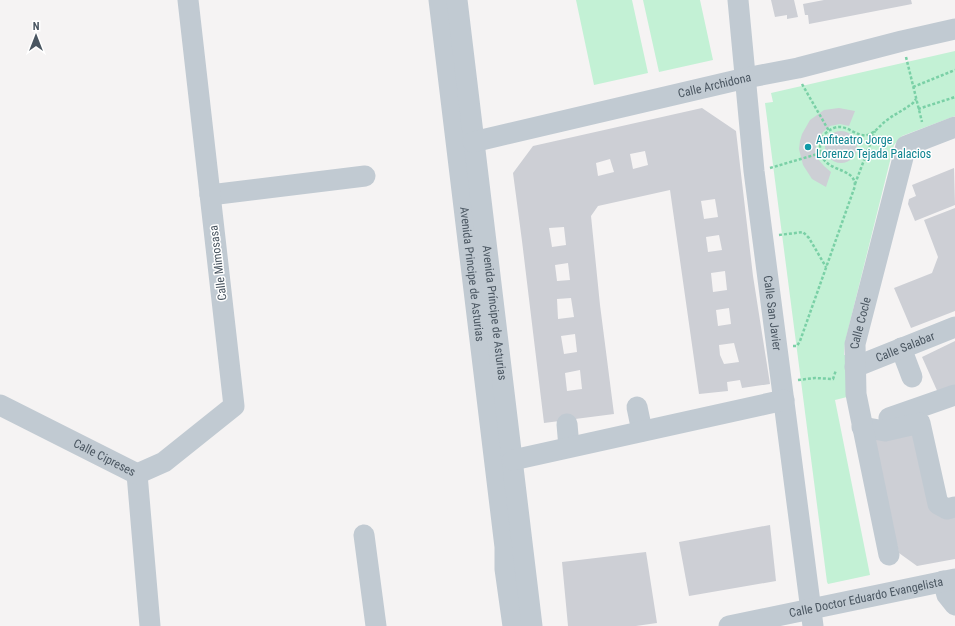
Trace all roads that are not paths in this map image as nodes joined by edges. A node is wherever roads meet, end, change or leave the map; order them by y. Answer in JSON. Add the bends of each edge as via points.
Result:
{"nodes":[{"id":1,"x":188,"y":0,"type":"edge"},
{"id":2,"x":439,"y":0,"type":"edge"},
{"id":3,"x":457,"y":0,"type":"edge"},
{"id":4,"x":738,"y":0,"type":"edge"},
{"id":5,"x":955,"y":29,"type":"edge"},
{"id":6,"x":746,"y":78,"type":"junction"},
{"id":7,"x":955,"y":127,"type":"edge"},
{"id":8,"x":473,"y":142,"type":"junction"},
{"id":9,"x":366,"y":176,"type":"dead end"},
{"id":10,"x":210,"y":195,"type":"junction"},
{"id":11,"x":955,"y":327,"type":"edge"},
{"id":12,"x":901,"y":348,"type":"junction"},
{"id":13,"x":846,"y":366,"type":"junction"},
{"id":14,"x":912,"y":377,"type":"dead end"},
{"id":15,"x":955,"y":395,"type":"edge"},
{"id":16,"x":784,"y":400,"type":"junction"},
{"id":17,"x":0,"y":405,"type":"edge"},
{"id":18,"x":636,"y":407,"type":"dead end"},
{"id":19,"x":567,"y":424,"type":"dead end"},
{"id":20,"x":862,"y":427,"type":"junction"},
{"id":21,"x":642,"y":432,"type":"junction"},
{"id":22,"x":570,"y":447,"type":"junction"},
{"id":23,"x":513,"y":460,"type":"junction"},
{"id":24,"x":137,"y":474,"type":"junction"},
{"id":25,"x":955,"y":507,"type":"edge"},
{"id":26,"x":364,"y":535,"type":"dead end"},
{"id":27,"x":888,"y":555,"type":"dead end"},
{"id":28,"x":949,"y":580,"type":"edge"},
{"id":29,"x":955,"y":605,"type":"edge"},
{"id":30,"x":812,"y":618,"type":"edge"},
{"id":31,"x":150,"y":626,"type":"edge"},
{"id":32,"x":376,"y":626,"type":"edge"},
{"id":33,"x":513,"y":626,"type":"edge"},
{"id":34,"x":532,"y":626,"type":"edge"},
{"id":35,"x":729,"y":626,"type":"edge"}],
"edges":[{"from":1,"to":10,"type":"street","name":"Calle Mimosasa"},
{"from":2,"to":33,"type":"street","name":"Avenida Principe de Asturias"},
{"from":3,"to":8,"type":"street","name":"Avenida Príncipe de Asturias"},
{"from":4,"to":6,"type":"street","name":"Calle San Javier"},
{"from":5,"to":6,"type":"street","name":"Calle Archidona","via":[[798,68]]},
{"from":6,"to":8,"type":"street","name":"Calle Archidona"},
{"from":6,"to":16,"type":"street","name":"Calle San Javier","via":[[754,171]]},
{"from":7,"to":13,"type":"street","name":"Calle Cocle","via":[[906,146],[855,344]]},
{"from":8,"to":23,"type":"street","name":"Avenida Príncipe de Asturias"},
{"from":9,"to":10,"type":"street"},
{"from":10,"to":24,"type":"street","name":"Calle Mimosasa","via":[[234,406],[164,462]]},
{"from":11,"to":12,"type":"street","name":"Calle Salabar"},
{"from":12,"to":13,"type":"street","name":"Calle Salabar"},
{"from":12,"to":14,"type":"street"},
{"from":13,"to":20,"type":"street","name":"Calle Cocle","via":[[856,394]]},
{"from":15,"to":20,"type":"street"},
{"from":16,"to":21,"type":"street"},
{"from":16,"to":30,"type":"street","name":"Calle San Javier"},
{"from":17,"to":24,"type":"street","name":"Calle Cipreses"},
{"from":18,"to":21,"type":"street"},
{"from":19,"to":22,"type":"street"},
{"from":20,"to":25,"type":"street","via":[[885,431],[920,423],[938,504],[947,509]]},
{"from":20,"to":27,"type":"street","name":"Calle Cocle"},
{"from":21,"to":22,"type":"street"},
{"from":22,"to":23,"type":"street"},
{"from":23,"to":34,"type":"street","name":"Avenida Príncipe de Asturias"},
{"from":24,"to":31,"type":"street","name":"Calle Cipreses"},
{"from":26,"to":32,"type":"street"},
{"from":28,"to":29,"type":"street","via":[[947,595]]},
{"from":28,"to":30,"type":"street","name":"Calle Doctor Eduardo Evangelista"},
{"from":30,"to":35,"type":"street","name":"Calle Doctor Eduardo Evangelista"}]}
